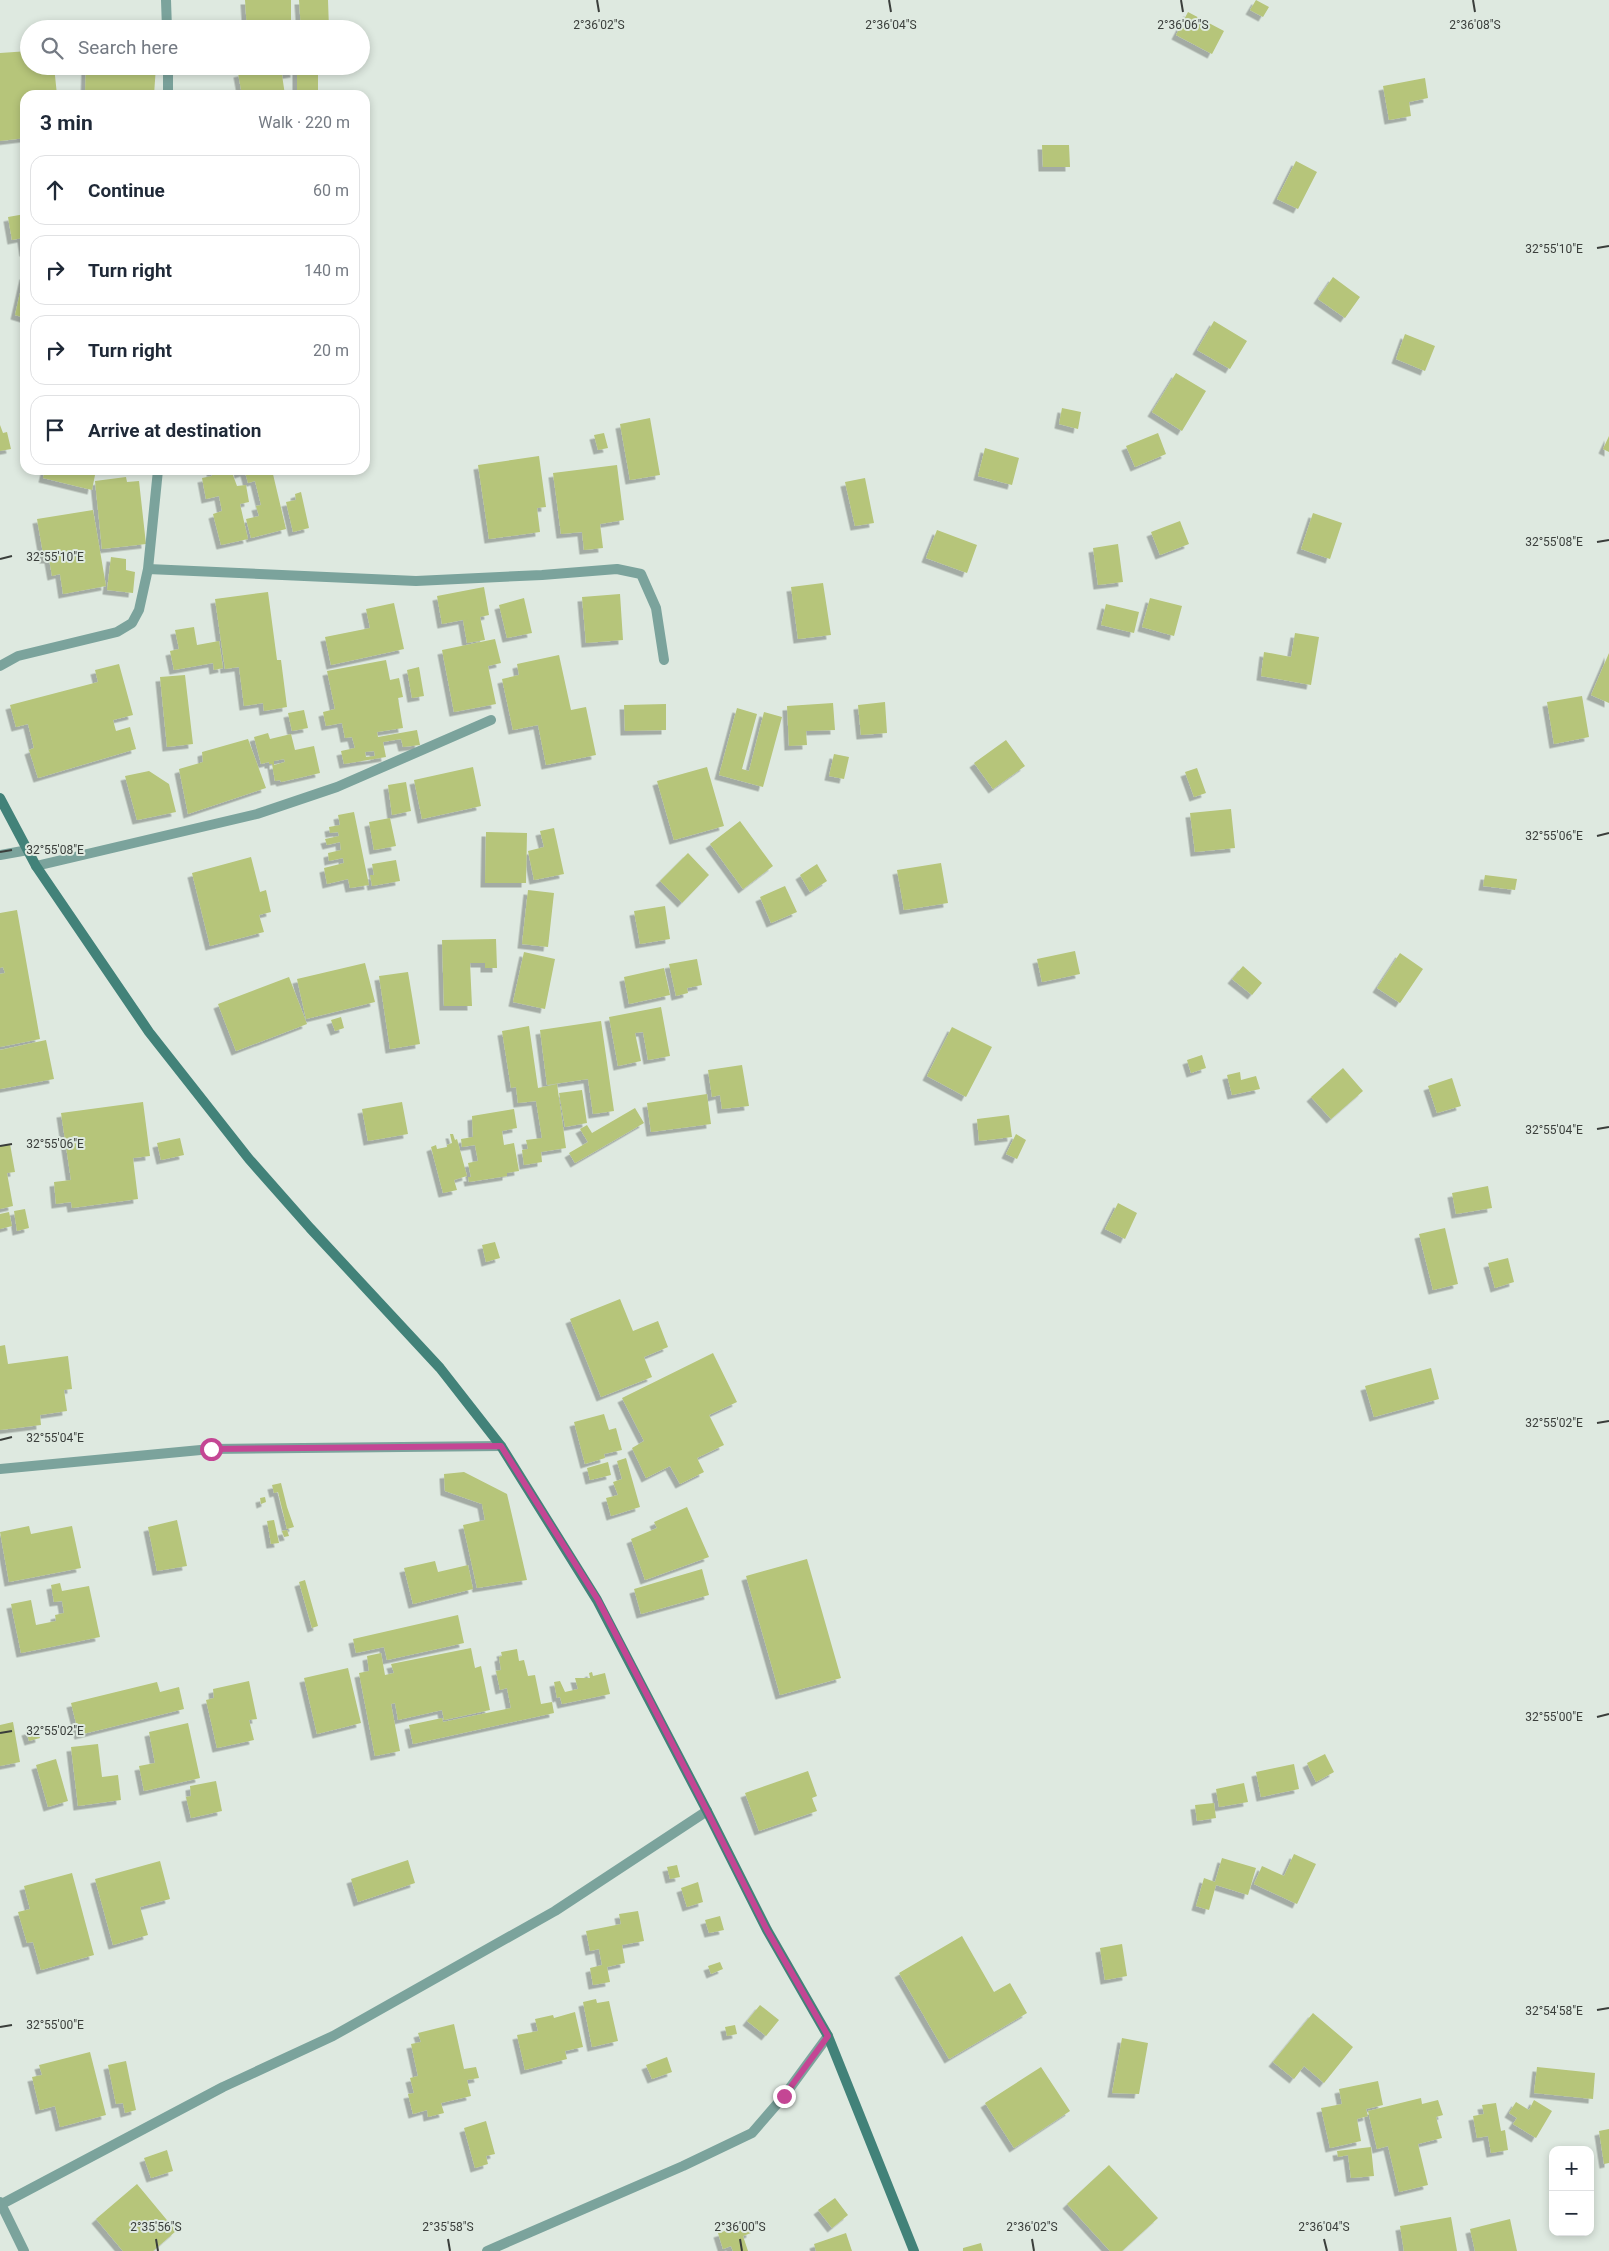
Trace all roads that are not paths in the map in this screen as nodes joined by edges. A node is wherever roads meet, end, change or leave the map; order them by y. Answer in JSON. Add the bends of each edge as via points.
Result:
{"nodes":[{"id":1,"x":166,"y":0,"type":"edge"},
{"id":2,"x":167,"y":20,"type":"edge"},
{"id":3,"x":168,"y":75,"type":"edge"},
{"id":4,"x":168,"y":90,"type":"edge"},
{"id":5,"x":157,"y":475,"type":"edge"},
{"id":6,"x":148,"y":569,"type":"junction"},
{"id":7,"x":664,"y":660,"type":"dead end"},
{"id":8,"x":0,"y":666,"type":"edge"},
{"id":9,"x":490,"y":720,"type":"dead end"},
{"id":10,"x":0,"y":798,"type":"edge"},
{"id":11,"x":28,"y":850,"type":"junction"},
{"id":12,"x":0,"y":855,"type":"edge"},
{"id":13,"x":36,"y":866,"type":"junction"},
{"id":14,"x":501,"y":1446,"type":"junction"},
{"id":15,"x":0,"y":1469,"type":"edge"},
{"id":16,"x":707,"y":1811,"type":"junction"},
{"id":17,"x":828,"y":2036,"type":"junction"},
{"id":18,"x":0,"y":2204,"type":"edge"},
{"id":19,"x":24,"y":2251,"type":"edge"},
{"id":20,"x":487,"y":2251,"type":"edge"},
{"id":21,"x":914,"y":2251,"type":"edge"}],
"edges":[{"from":1,"to":2,"type":"street"},
{"from":3,"to":4,"type":"street"},
{"from":5,"to":6,"type":"street"},
{"from":6,"to":7,"type":"street","via":[[416,581],[617,569],[642,574],[656,608]]},
{"from":6,"to":8,"type":"street","via":[[139,610],[132,623],[117,632],[26,654]]},
{"from":9,"to":13,"type":"street","via":[[337,787],[257,814]]},
{"from":10,"to":11,"type":"street"},
{"from":11,"to":12,"type":"street"},
{"from":11,"to":13,"type":"street"},
{"from":13,"to":14,"type":"street","via":[[149,1032],[249,1158],[440,1368]]},
{"from":14,"to":15,"type":"street","via":[[211,1449]]},
{"from":14,"to":16,"type":"street","via":[[598,1600]]},
{"from":16,"to":17,"type":"street","via":[[767,1930]]},
{"from":16,"to":18,"type":"street","via":[[555,1910],[333,2036],[223,2087]]},
{"from":17,"to":20,"type":"street","via":[[752,2133]]},
{"from":17,"to":21,"type":"street"},
{"from":18,"to":19,"type":"street"}]}
